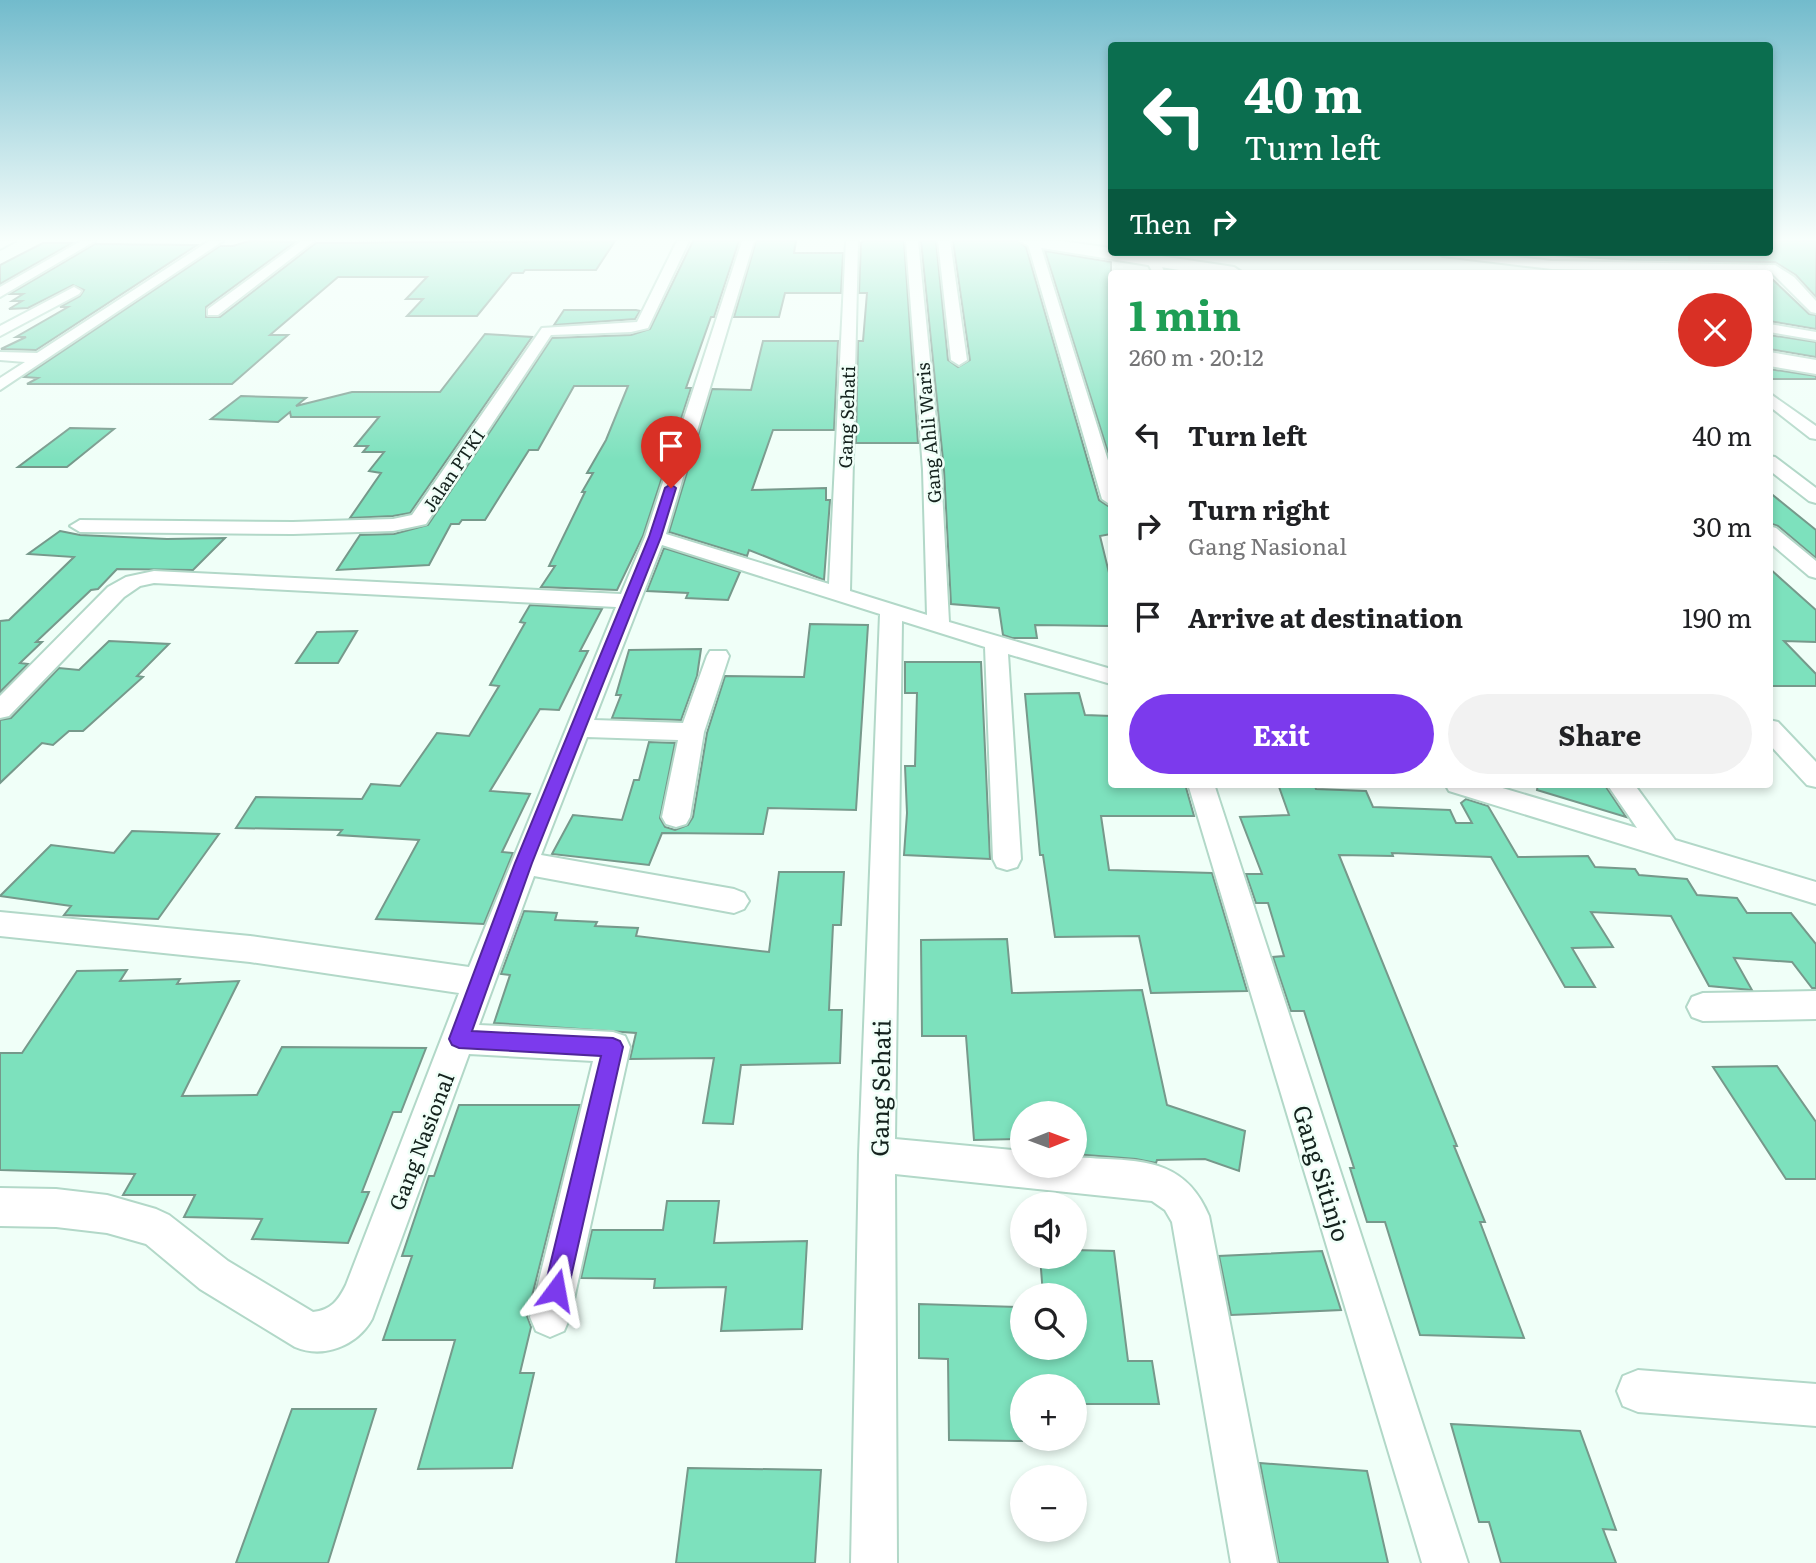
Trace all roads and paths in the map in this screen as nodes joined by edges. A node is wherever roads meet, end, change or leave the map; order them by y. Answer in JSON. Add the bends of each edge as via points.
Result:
{"nodes":[{"id":1,"x":32,"y":314,"type":"edge"},
{"id":2,"x":107,"y":314,"type":"edge"},
{"id":3,"x":648,"y":314,"type":"edge"},
{"id":4,"x":725,"y":314,"type":"edge"},
{"id":5,"x":849,"y":314,"type":"edge"},
{"id":6,"x":918,"y":314,"type":"edge"},
{"id":7,"x":953,"y":314,"type":"edge"},
{"id":8,"x":1057,"y":314,"type":"edge"},
{"id":9,"x":1773,"y":329,"type":"edge"},
{"id":10,"x":2,"y":331,"type":"edge"},
{"id":11,"x":1816,"y":336,"type":"edge"},
{"id":12,"x":0,"y":356,"type":"edge"},
{"id":13,"x":40,"y":358,"type":"junction"},
{"id":14,"x":959,"y":360,"type":"dead end"},
{"id":15,"x":1773,"y":360,"type":"edge"},
{"id":16,"x":1816,"y":367,"type":"edge"},
{"id":17,"x":0,"y":384,"type":"edge"},
{"id":18,"x":1773,"y":401,"type":"edge"},
{"id":19,"x":1816,"y":434,"type":"edge"},
{"id":20,"x":1773,"y":464,"type":"edge"},
{"id":21,"x":1108,"y":485,"type":"edge"},
{"id":22,"x":1816,"y":497,"type":"edge"},
{"id":23,"x":80,"y":526,"type":"dead end"},
{"id":24,"x":1773,"y":535,"type":"edge"},
{"id":25,"x":655,"y":537,"type":"junction"},
{"id":26,"x":1816,"y":572,"type":"edge"},
{"id":27,"x":839,"y":593,"type":"junction"},
{"id":28,"x":630,"y":601,"type":"junction"},
{"id":29,"x":891,"y":612,"type":"junction"},
{"id":30,"x":938,"y":626,"type":"junction"},
{"id":31,"x":996,"y":644,"type":"junction"},
{"id":32,"x":718,"y":656,"type":"dead end"},
{"id":33,"x":1108,"y":676,"type":"edge"},
{"id":34,"x":0,"y":710,"type":"edge"},
{"id":35,"x":579,"y":728,"type":"junction"},
{"id":36,"x":692,"y":732,"type":"junction"},
{"id":37,"x":1773,"y":732,"type":"edge"},
{"id":38,"x":1816,"y":778,"type":"edge"},
{"id":39,"x":1202,"y":788,"type":"edge"},
{"id":40,"x":1471,"y":788,"type":"edge"},
{"id":41,"x":1623,"y":788,"type":"edge"},
{"id":42,"x":676,"y":817,"type":"dead end"},
{"id":43,"x":1667,"y":849,"type":"junction"},
{"id":44,"x":1007,"y":859,"type":"dead end"},
{"id":45,"x":524,"y":863,"type":"junction"},
{"id":46,"x":1816,"y":893,"type":"edge"},
{"id":47,"x":734,"y":901,"type":"dead end"},
{"id":48,"x":0,"y":924,"type":"edge"},
{"id":49,"x":478,"y":982,"type":"junction"},
{"id":50,"x":1816,"y":1005,"type":"edge"},
{"id":51,"x":1703,"y":1007,"type":"dead end"},
{"id":52,"x":459,"y":1039,"type":"junction"},
{"id":53,"x":877,"y":1155,"type":"junction"},
{"id":54,"x":0,"y":1207,"type":"edge"},
{"id":55,"x":550,"y":1317,"type":"dead end"},
{"id":56,"x":1638,"y":1391,"type":"dead end"},
{"id":57,"x":1816,"y":1405,"type":"edge"},
{"id":58,"x":874,"y":1563,"type":"edge"},
{"id":59,"x":1254,"y":1563,"type":"edge"},
{"id":60,"x":1445,"y":1563,"type":"edge"}],
"edges":[{"from":1,"to":10,"type":"street"},
{"from":2,"to":13,"type":"street"},
{"from":3,"to":23,"type":"street","name":"Jalan PTKI","via":[[643,324],[631,328],[547,331],[419,520],[393,526],[293,528]]},
{"from":4,"to":25,"type":"street","name":"Gang Nasional"},
{"from":5,"to":27,"type":"street","name":"Gang Sehati"},
{"from":6,"to":30,"type":"street","name":"Gang Ahli Waris","via":[[932,470]]},
{"from":7,"to":14,"type":"street"},
{"from":8,"to":21,"type":"street","via":[[1093,417]]},
{"from":9,"to":11,"type":"street"},
{"from":12,"to":13,"type":"street"},
{"from":13,"to":17,"type":"street"},
{"from":15,"to":16,"type":"main road"},
{"from":18,"to":19,"type":"street"},
{"from":20,"to":22,"type":"street"},
{"from":24,"to":26,"type":"street"},
{"from":25,"to":27,"type":"street"},
{"from":25,"to":28,"type":"street","name":"Gang Nasional"},
{"from":27,"to":29,"type":"street"},
{"from":28,"to":34,"type":"street","via":[[154,577],[116,592]]},
{"from":28,"to":35,"type":"street","name":"Gang Nasional"},
{"from":29,"to":30,"type":"street"},
{"from":29,"to":53,"type":"street","name":"Gang Sehati"},
{"from":30,"to":31,"type":"street"},
{"from":31,"to":33,"type":"street"},
{"from":31,"to":44,"type":"street"},
{"from":32,"to":36,"type":"street"},
{"from":35,"to":36,"type":"street"},
{"from":35,"to":45,"type":"street","name":"Gang Nasional"},
{"from":36,"to":42,"type":"street"},
{"from":37,"to":38,"type":"street"},
{"from":39,"to":60,"type":"street","name":"Gang Sitinjo"},
{"from":40,"to":43,"type":"street"},
{"from":41,"to":43,"type":"street"},
{"from":43,"to":46,"type":"street"},
{"from":45,"to":47,"type":"street"},
{"from":45,"to":49,"type":"street","name":"Gang Nasional"},
{"from":48,"to":49,"type":"street","via":[[250,949]]},
{"from":49,"to":52,"type":"street","name":"Gang Nasional"},
{"from":50,"to":51,"type":"street"},
{"from":52,"to":54,"type":"street","name":"Gang Nasional","via":[[362,1295],[338,1329],[309,1334],[214,1275],[156,1228],[107,1214]]},
{"from":52,"to":55,"type":"street","via":[[613,1047]]},
{"from":53,"to":58,"type":"street","name":"Gang Sehati"},
{"from":53,"to":59,"type":"street","via":[[1159,1183],[1178,1197],[1191,1216]]},
{"from":56,"to":57,"type":"street"}]}
